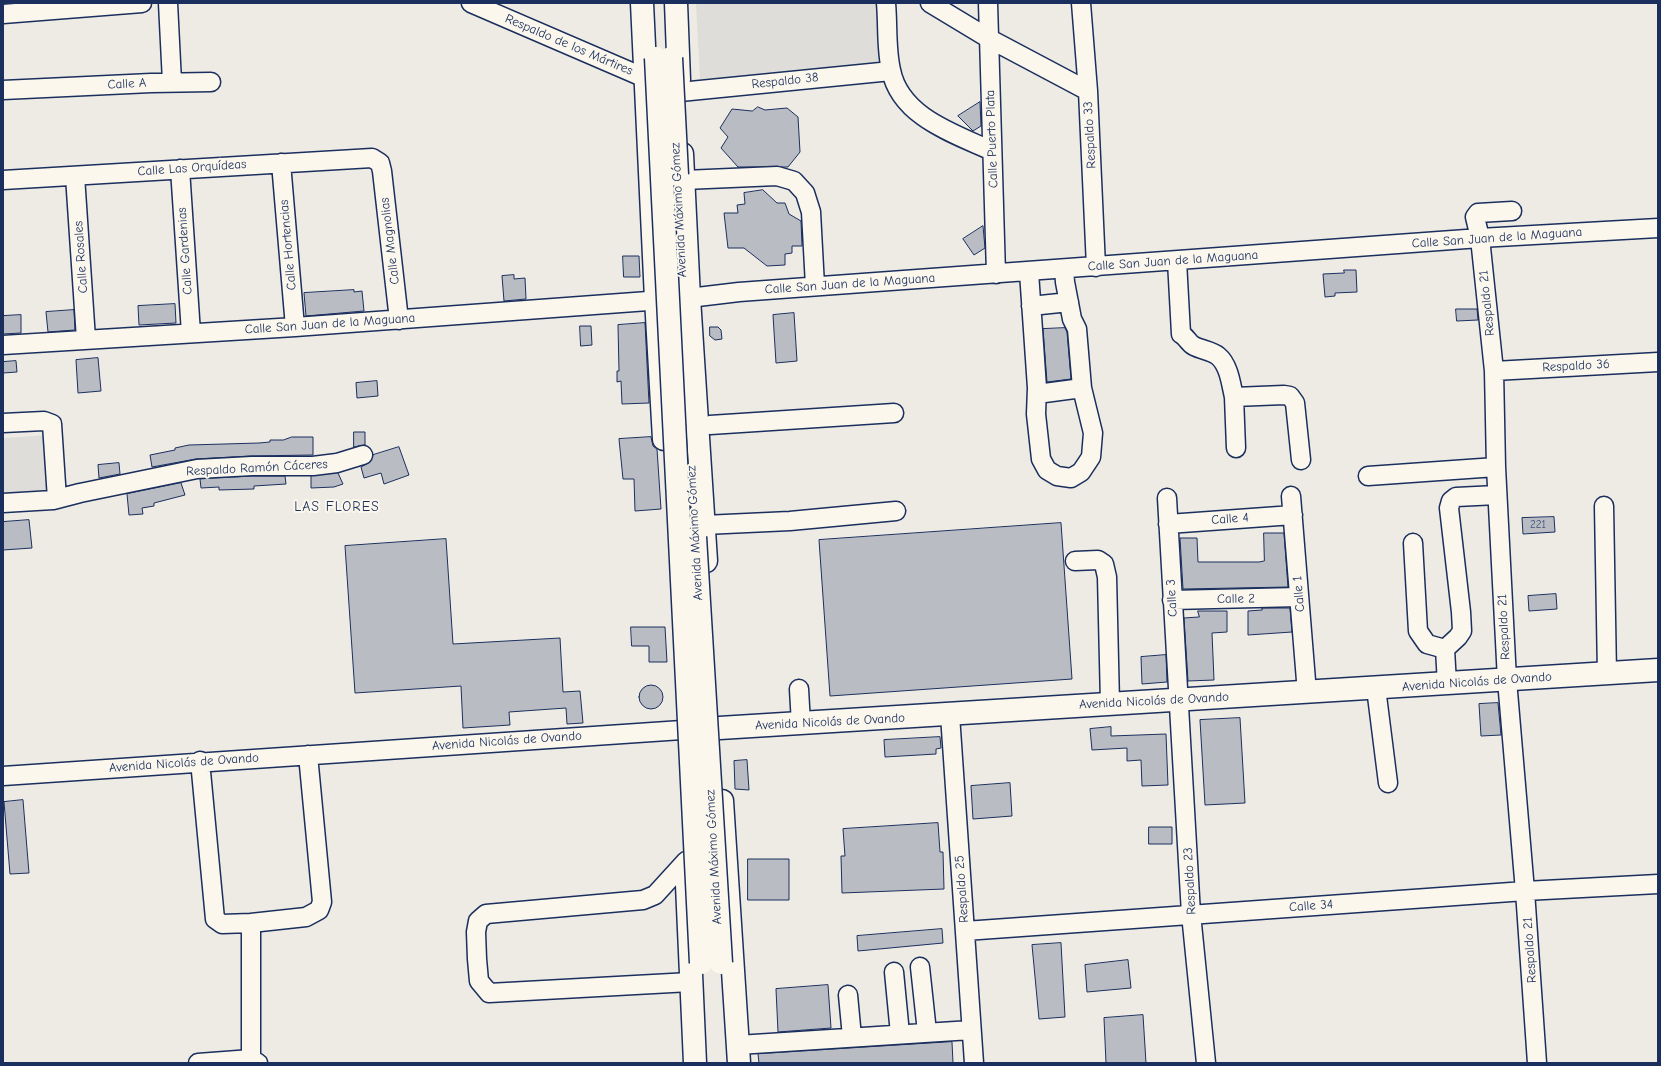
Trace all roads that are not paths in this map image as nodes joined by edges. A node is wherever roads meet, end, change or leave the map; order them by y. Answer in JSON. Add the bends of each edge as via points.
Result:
{"nodes":[{"id":1,"x":142,"y":3,"type":"edge"},
{"id":2,"x":168,"y":3,"type":"edge"},
{"id":3,"x":471,"y":3,"type":"edge"},
{"id":4,"x":642,"y":3,"type":"edge"},
{"id":5,"x":653,"y":3,"type":"edge"},
{"id":6,"x":670,"y":3,"type":"edge"},
{"id":7,"x":676,"y":3,"type":"edge"},
{"id":8,"x":886,"y":3,"type":"edge"},
{"id":9,"x":930,"y":3,"type":"edge"},
{"id":10,"x":988,"y":3,"type":"edge"},
{"id":11,"x":1081,"y":3,"type":"edge"},
{"id":12,"x":3,"y":14,"type":"edge"},
{"id":13,"x":988,"y":38,"type":"junction"},
{"id":14,"x":664,"y":58,"type":"junction"},
{"id":15,"x":890,"y":71,"type":"junction"},
{"id":16,"x":645,"y":78,"type":"junction"},
{"id":17,"x":172,"y":82,"type":"junction"},
{"id":18,"x":211,"y":82,"type":"dead end"},
{"id":19,"x":3,"y":90,"type":"edge"},
{"id":20,"x":1088,"y":91,"type":"junction"},
{"id":21,"x":680,"y":92,"type":"junction"},
{"id":22,"x":992,"y":151,"type":"junction"},
{"id":23,"x":281,"y":163,"type":"junction"},
{"id":24,"x":380,"y":163,"type":"joint"},
{"id":25,"x":180,"y":169,"type":"junction"},
{"id":26,"x":75,"y":176,"type":"junction"},
{"id":27,"x":3,"y":180,"type":"edge"},
{"id":28,"x":684,"y":180,"type":"junction"},
{"id":29,"x":1512,"y":211,"type":"dead end"},
{"id":30,"x":1658,"y":228,"type":"edge"},
{"id":31,"x":1480,"y":238,"type":"junction"},
{"id":32,"x":1182,"y":261,"type":"junction"},
{"id":33,"x":1096,"y":267,"type":"junction"},
{"id":34,"x":1064,"y":269,"type":"junction"},
{"id":35,"x":1029,"y":272,"type":"junction"},
{"id":36,"x":996,"y":274,"type":"junction"},
{"id":37,"x":815,"y":286,"type":"junction"},
{"id":38,"x":689,"y":298,"type":"junction"},
{"id":39,"x":656,"y":299,"type":"junction"},
{"id":40,"x":1069,"y":302,"type":"junction"},
{"id":41,"x":1031,"y":306,"type":"junction"},
{"id":42,"x":400,"y":320,"type":"junction"},
{"id":43,"x":295,"y":327,"type":"junction"},
{"id":44,"x":191,"y":333,"type":"junction"},
{"id":45,"x":86,"y":339,"type":"junction"},
{"id":46,"x":3,"y":345,"type":"edge"},
{"id":47,"x":1658,"y":362,"type":"edge"},
{"id":48,"x":1494,"y":371,"type":"junction"},
{"id":49,"x":1082,"y":388,"type":"junction"},
{"id":50,"x":1037,"y":394,"type":"junction"},
{"id":51,"x":1234,"y":397,"type":"junction"},
{"id":52,"x":894,"y":413,"type":"dead end"},
{"id":53,"x":3,"y":423,"type":"edge"},
{"id":54,"x":710,"y":425,"type":"dead end"},
{"id":55,"x":1236,"y":448,"type":"dead end"},
{"id":56,"x":363,"y":455,"type":"dead end"},
{"id":57,"x":1301,"y":460,"type":"dead end"},
{"id":58,"x":1496,"y":467,"type":"junction"},
{"id":59,"x":1368,"y":476,"type":"dead end"},
{"id":60,"x":1497,"y":494,"type":"junction"},
{"id":61,"x":1291,"y":496,"type":"dead end"},
{"id":62,"x":1167,"y":498,"type":"dead end"},
{"id":63,"x":57,"y":499,"type":"junction"},
{"id":64,"x":3,"y":503,"type":"edge"},
{"id":65,"x":1604,"y":506,"type":"dead end"},
{"id":66,"x":896,"y":511,"type":"dead end"},
{"id":67,"x":1293,"y":515,"type":"junction"},
{"id":68,"x":1168,"y":524,"type":"junction"},
{"id":69,"x":704,"y":525,"type":"junction"},
{"id":70,"x":1413,"y":543,"type":"dead end"},
{"id":71,"x":1075,"y":561,"type":"dead end"},
{"id":72,"x":1300,"y":597,"type":"junction"},
{"id":73,"x":1172,"y":600,"type":"junction"},
{"id":74,"x":1445,"y":649,"type":"junction"},
{"id":75,"x":1658,"y":670,"type":"edge"},
{"id":76,"x":1607,"y":674,"type":"junction"},
{"id":77,"x":1507,"y":680,"type":"junction"},
{"id":78,"x":1446,"y":684,"type":"junction"},
{"id":79,"x":1376,"y":688,"type":"junction"},
{"id":80,"x":799,"y":689,"type":"dead end"},
{"id":81,"x":1307,"y":693,"type":"junction"},
{"id":82,"x":1179,"y":698,"type":"junction"},
{"id":83,"x":1110,"y":703,"type":"junction"},
{"id":84,"x":950,"y":715,"type":"junction"},
{"id":85,"x":801,"y":724,"type":"junction"},
{"id":86,"x":717,"y":729,"type":"junction"},
{"id":87,"x":682,"y":730,"type":"junction"},
{"id":88,"x":308,"y":755,"type":"junction"},
{"id":89,"x":200,"y":761,"type":"junction"},
{"id":90,"x":3,"y":772,"type":"edge"},
{"id":91,"x":3,"y":776,"type":"edge"},
{"id":92,"x":1388,"y":783,"type":"dead end"},
{"id":93,"x":686,"y":861,"type":"junction"},
{"id":94,"x":1658,"y":884,"type":"edge"},
{"id":95,"x":1525,"y":891,"type":"junction"},
{"id":96,"x":1191,"y":914,"type":"junction"},
{"id":97,"x":251,"y":923,"type":"junction"},
{"id":98,"x":965,"y":931,"type":"junction"},
{"id":99,"x":711,"y":963,"type":"junction"},
{"id":100,"x":920,"y":967,"type":"dead end"},
{"id":101,"x":894,"y":972,"type":"dead end"},
{"id":102,"x":690,"y":982,"type":"junction"},
{"id":103,"x":848,"y":994,"type":"dead end"},
{"id":104,"x":971,"y":1030,"type":"junction"},
{"id":105,"x":927,"y":1032,"type":"junction"},
{"id":106,"x":900,"y":1034,"type":"junction"},
{"id":107,"x":852,"y":1037,"type":"junction"},
{"id":108,"x":735,"y":1057,"type":"edge"},
{"id":109,"x":254,"y":1061,"type":"edge"},
{"id":110,"x":198,"y":1063,"type":"edge"},
{"id":111,"x":695,"y":1063,"type":"edge"},
{"id":112,"x":708,"y":1063,"type":"edge"},
{"id":113,"x":974,"y":1063,"type":"edge"},
{"id":114,"x":1206,"y":1063,"type":"edge"},
{"id":115,"x":1537,"y":1063,"type":"edge"}],
"edges":[{"from":1,"to":12,"type":"street"},
{"from":2,"to":17,"type":"street"},
{"from":3,"to":16,"type":"street","name":"Respaldo de los Mártires"},
{"from":4,"to":16,"type":"main road"},
{"from":5,"to":14,"type":"main road","name":"Avenida Máximo Gómez"},
{"from":6,"to":14,"type":"main road","name":"Avenida Máximo Gómez"},
{"from":7,"to":21,"type":"main road"},
{"from":8,"to":15,"type":"street"},
{"from":9,"to":13,"type":"street"},
{"from":10,"to":13,"type":"street","name":"Calle Puerto Plata"},
{"from":11,"to":20,"type":"street","name":"Respaldo 33"},
{"from":13,"to":20,"type":"street"},
{"from":13,"to":22,"type":"street","name":"Calle Puerto Plata"},
{"from":14,"to":99,"type":"main road","name":"Avenida Máximo Gómez","bridge":true},
{"from":15,"to":21,"type":"street","name":"Respaldo 38"},
{"from":15,"to":22,"type":"street","via":[[895,84],[908,103],[924,118]]},
{"from":16,"to":39,"type":"main road"},
{"from":17,"to":18,"type":"street","name":"Calle A"},
{"from":17,"to":19,"type":"street","name":"Calle A"},
{"from":20,"to":33,"type":"street","name":"Respaldo 33"},
{"from":21,"to":28,"type":"main road"},
{"from":22,"to":36,"type":"street","name":"Calle Puerto Plata"},
{"from":23,"to":24,"type":"street","name":"Calle Las Orquídeas","via":[[372,158]]},
{"from":23,"to":25,"type":"street","name":"Calle Las Orquídeas"},
{"from":23,"to":43,"type":"street","name":"Calle Hortencias"},
{"from":24,"to":42,"type":"street","name":"Calle Magnolias"},
{"from":25,"to":26,"type":"street","name":"Calle Las Orquídeas"},
{"from":25,"to":44,"type":"street","name":"Calle Gardenias"},
{"from":26,"to":27,"type":"street","name":"Calle Las Orquídeas"},
{"from":26,"to":45,"type":"street","name":"Calle Rosales"},
{"from":28,"to":37,"type":"street","via":[[778,176],[794,181],[805,193],[810,212]]},
{"from":28,"to":38,"type":"main road"},
{"from":29,"to":31,"type":"street","name":"Respaldo 21","via":[[1478,213],[1476,217]]},
{"from":30,"to":31,"type":"street","name":"Calle San Juan de la Maguana"},
{"from":31,"to":32,"type":"street","name":"Calle San Juan de la Maguana"},
{"from":31,"to":48,"type":"street","name":"Respaldo 21"},
{"from":32,"to":33,"type":"street","name":"Calle San Juan de la Maguana"},
{"from":32,"to":51,"type":"street","via":[[1181,334],[1194,346],[1218,356],[1225,365]]},
{"from":33,"to":34,"type":"street","name":"Calle San Juan de la Maguana"},
{"from":34,"to":35,"type":"street","name":"Calle San Juan de la Maguana"},
{"from":34,"to":40,"type":"street"},
{"from":35,"to":36,"type":"street","name":"Calle San Juan de la Maguana"},
{"from":35,"to":41,"type":"street"},
{"from":36,"to":37,"type":"street","name":"Calle San Juan de la Maguana"},
{"from":37,"to":38,"type":"street","name":"Calle San Juan de la Maguana"},
{"from":38,"to":39,"type":"street","name":"Calle San Juan de la Maguana"},
{"from":38,"to":69,"type":"main road"},
{"from":39,"to":42,"type":"street","name":"Calle San Juan de la Maguana"},
{"from":39,"to":87,"type":"main road"},
{"from":40,"to":41,"type":"street"},
{"from":40,"to":49,"type":"street","via":[[1077,329]]},
{"from":41,"to":50,"type":"street"},
{"from":42,"to":43,"type":"street","name":"Calle San Juan de la Maguana"},
{"from":43,"to":44,"type":"street","name":"Calle San Juan de la Maguana"},
{"from":44,"to":45,"type":"street","name":"Calle San Juan de la Maguana"},
{"from":45,"to":46,"type":"street","name":"Calle San Juan de la Maguana"},
{"from":47,"to":48,"type":"street","name":"Respaldo 36"},
{"from":48,"to":58,"type":"street","name":"Respaldo 21"},
{"from":49,"to":50,"type":"street"},
{"from":49,"to":50,"type":"street","via":[[1093,441],[1091,457],[1081,472],[1071,478],[1057,476],[1047,470],[1041,459],[1036,414]]},
{"from":51,"to":55,"type":"street"},
{"from":51,"to":57,"type":"street","via":[[1290,396],[1295,403]]},
{"from":52,"to":54,"type":"street"},
{"from":53,"to":63,"type":"street","via":[[44,421],[52,424]]},
{"from":56,"to":63,"type":"street","name":"Respaldo Ramón Cáceres","via":[[313,466],[197,469]]},
{"from":58,"to":59,"type":"street"},
{"from":58,"to":60,"type":"street","name":"Respaldo 21"},
{"from":60,"to":74,"type":"street","via":[[1456,497],[1451,501],[1449,508],[1462,631]]},
{"from":60,"to":77,"type":"street","name":"Respaldo 21"},
{"from":61,"to":67,"type":"street","name":"Calle 1"},
{"from":62,"to":68,"type":"street","name":"Calle 3"},
{"from":63,"to":64,"type":"street","name":"Respaldo Ramón Cáceres"},
{"from":65,"to":76,"type":"street"},
{"from":66,"to":69,"type":"street","via":[[790,521]]},
{"from":67,"to":68,"type":"street","name":"Calle 4"},
{"from":67,"to":72,"type":"street","name":"Calle 1"},
{"from":68,"to":73,"type":"street","name":"Calle 3"},
{"from":69,"to":86,"type":"main road"},
{"from":70,"to":74,"type":"street","via":[[1418,631],[1428,644]]},
{"from":71,"to":83,"type":"street","via":[[1098,560],[1104,564],[1107,577]]},
{"from":72,"to":73,"type":"street","name":"Calle 2"},
{"from":72,"to":81,"type":"street","name":"Calle 1"},
{"from":73,"to":82,"type":"street","name":"Calle 3"},
{"from":74,"to":78,"type":"street"},
{"from":75,"to":76,"type":"main road","name":"Avenida Nicolás de Ovando"},
{"from":76,"to":77,"type":"main road","name":"Avenida Nicolás de Ovando"},
{"from":77,"to":78,"type":"main road","name":"Avenida Nicolás de Ovando"},
{"from":77,"to":95,"type":"street","name":"Respaldo 21"},
{"from":78,"to":79,"type":"main road","name":"Avenida Nicolás de Ovando"},
{"from":79,"to":81,"type":"main road","name":"Avenida Nicolás de Ovando"},
{"from":79,"to":92,"type":"street"},
{"from":80,"to":85,"type":"street"},
{"from":81,"to":82,"type":"main road","name":"Avenida Nicolás de Ovando"},
{"from":82,"to":83,"type":"main road","name":"Avenida Nicolás de Ovando"},
{"from":82,"to":96,"type":"street","name":"Respaldo 23"},
{"from":83,"to":84,"type":"main road","name":"Avenida Nicolás de Ovando"},
{"from":84,"to":85,"type":"main road","name":"Avenida Nicolás de Ovando"},
{"from":84,"to":98,"type":"street","name":"Respaldo 25"},
{"from":85,"to":86,"type":"main road","name":"Avenida Nicolás de Ovando"},
{"from":86,"to":87,"type":"main road","name":"Avenida Nicolás de Ovando"},
{"from":86,"to":108,"type":"main road"},
{"from":87,"to":88,"type":"street","name":"Avenida Nicolás de Ovando"},
{"from":87,"to":93,"type":"main road"},
{"from":88,"to":89,"type":"street","name":"Avenida Nicolás de Ovando"},
{"from":88,"to":97,"type":"street","via":[[322,902],[319,910],[306,917]]},
{"from":89,"to":91,"type":"street","name":"Avenida Nicolás de Ovando"},
{"from":89,"to":97,"type":"street","via":[[215,919],[222,924]]},
{"from":90,"to":91,"type":"street"},
{"from":93,"to":102,"type":"main road"},
{"from":93,"to":102,"type":"street","via":[[655,895],[643,900],[486,914],[478,921],[476,945],[480,981],[489,993]]},
{"from":94,"to":95,"type":"street","name":"Calle 34"},
{"from":95,"to":96,"type":"street","name":"Calle 34"},
{"from":95,"to":115,"type":"street","name":"Respaldo 21"},
{"from":96,"to":98,"type":"street","name":"Calle 34"},
{"from":96,"to":114,"type":"street","name":"Respaldo 23"},
{"from":97,"to":109,"type":"street"},
{"from":98,"to":104,"type":"street","name":"Respaldo 25"},
{"from":99,"to":108,"type":"main road","name":"Avenida Máximo Gómez"},
{"from":99,"to":112,"type":"main road","name":"Avenida Máximo Gómez"},
{"from":100,"to":105,"type":"street"},
{"from":101,"to":106,"type":"street"},
{"from":102,"to":111,"type":"main road"},
{"from":103,"to":107,"type":"street"},
{"from":104,"to":105,"type":"street"},
{"from":104,"to":113,"type":"street","name":"Respaldo 25"},
{"from":105,"to":106,"type":"street"},
{"from":106,"to":107,"type":"street"},
{"from":107,"to":108,"type":"street"},
{"from":109,"to":110,"type":"street"}]}
